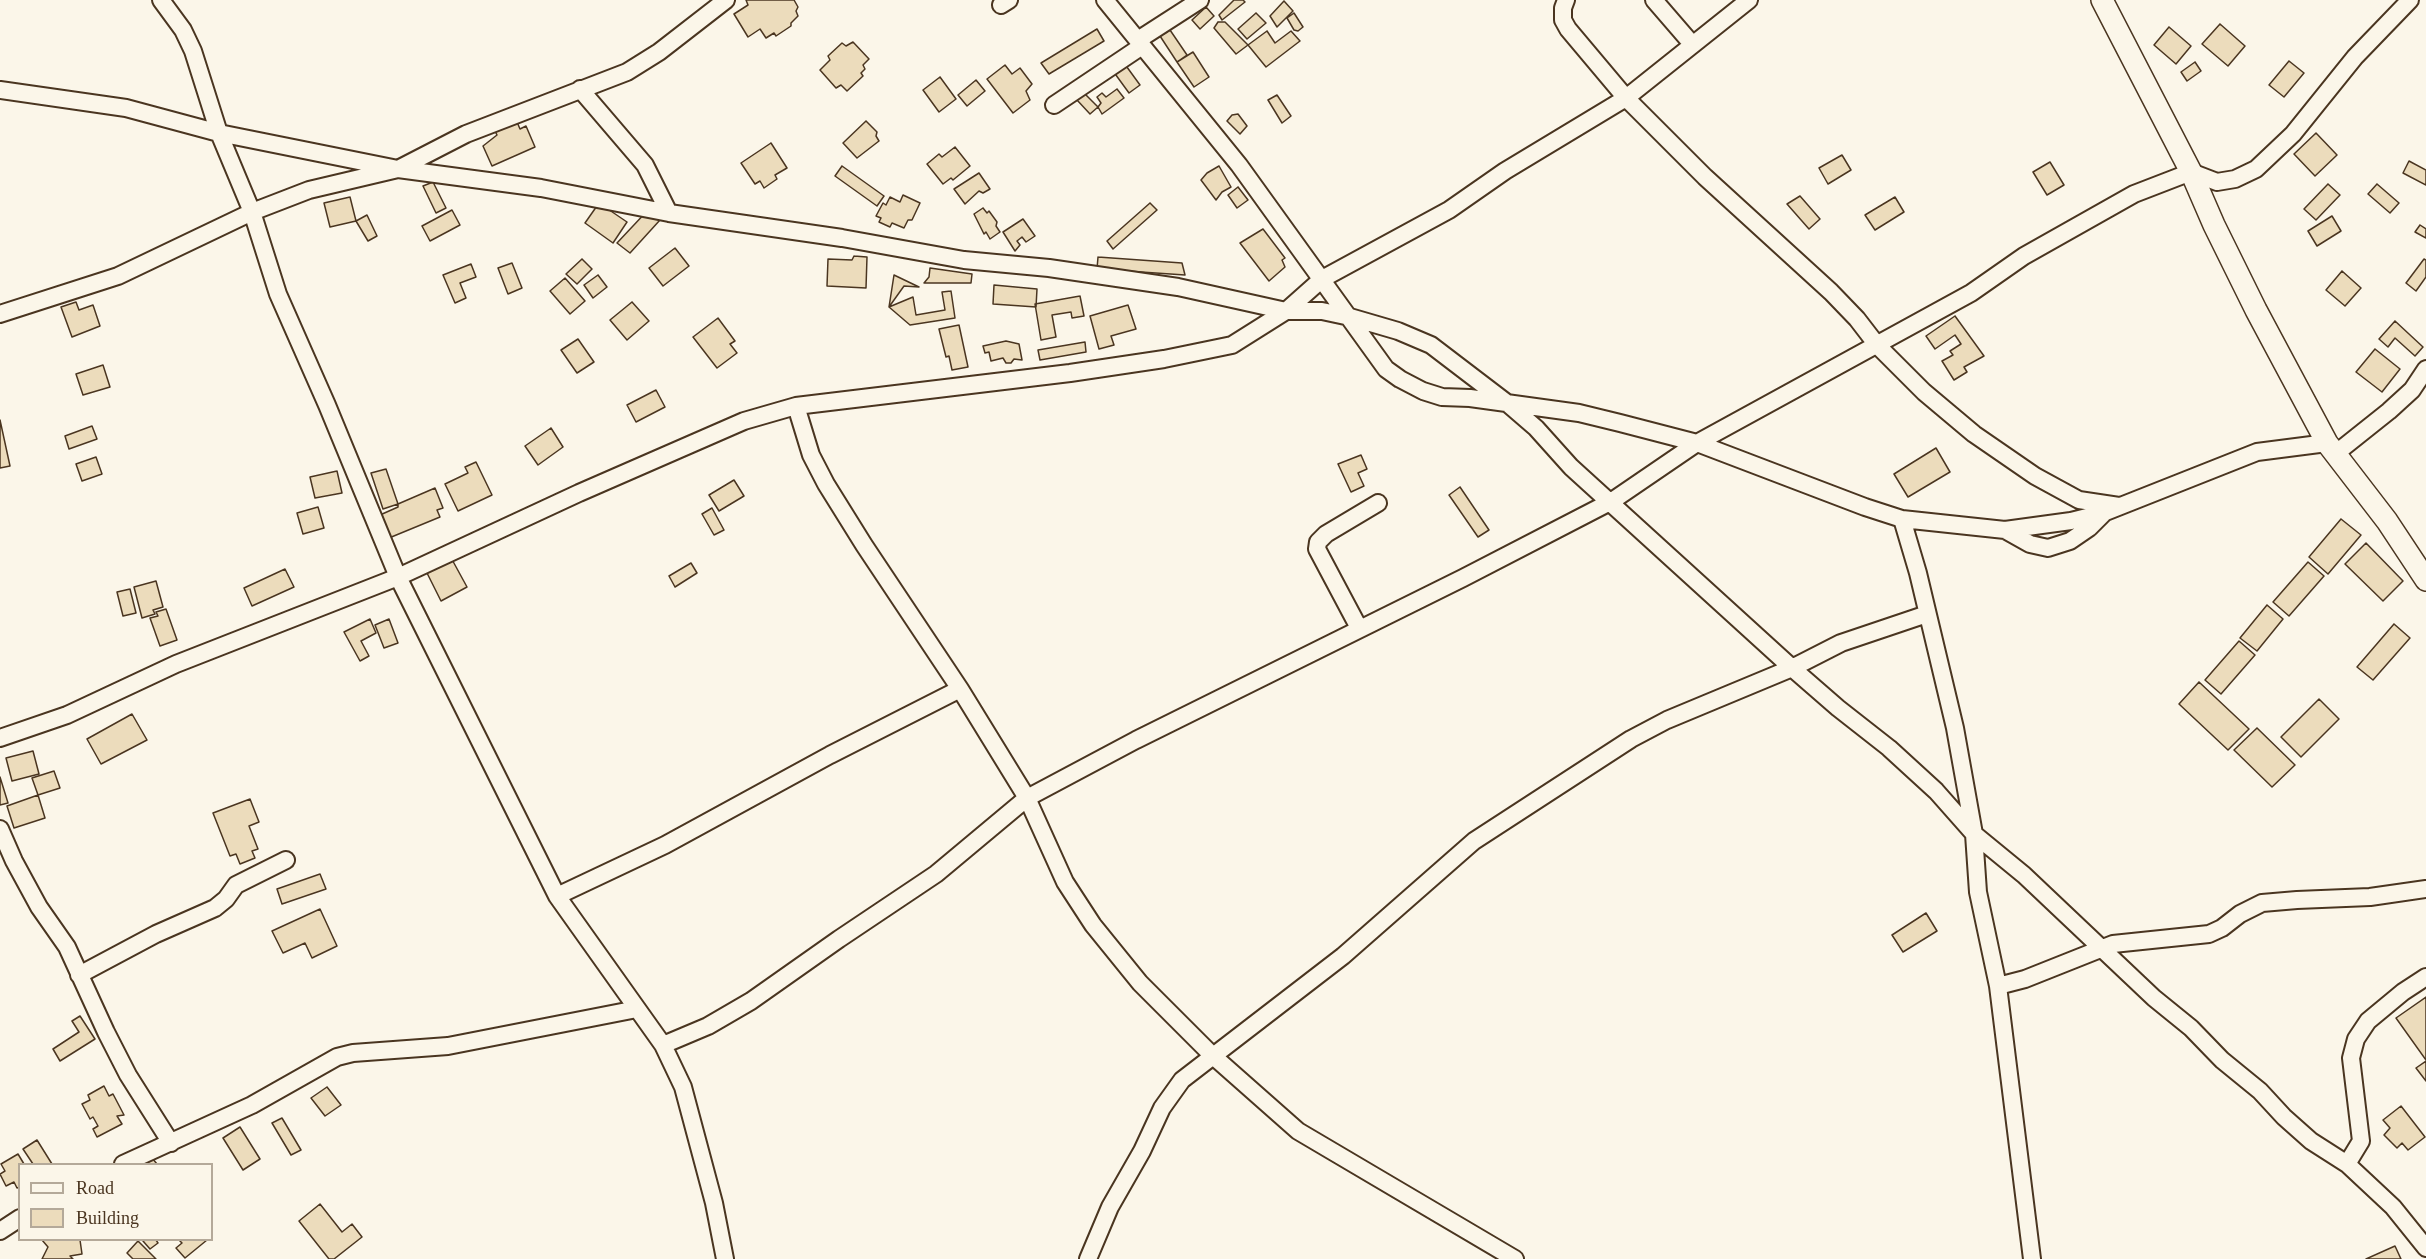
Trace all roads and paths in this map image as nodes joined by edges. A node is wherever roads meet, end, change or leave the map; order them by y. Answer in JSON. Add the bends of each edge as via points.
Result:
{"nodes":[{"id":1,"x":161,"y":0,"type":"edge"},
{"id":2,"x":726,"y":0,"type":"edge"},
{"id":3,"x":1105,"y":0,"type":"edge"},
{"id":4,"x":1200,"y":0,"type":"edge"},
{"id":5,"x":1566,"y":0,"type":"edge"},
{"id":6,"x":1654,"y":0,"type":"edge"},
{"id":7,"x":1749,"y":0,"type":"edge"},
{"id":8,"x":2102,"y":0,"type":"edge"},
{"id":9,"x":2410,"y":0,"type":"edge"},
{"id":10,"x":1140,"y":43,"type":"junction"},
{"id":11,"x":1692,"y":44,"type":"junction"},
{"id":12,"x":580,"y":89,"type":"junction"},
{"id":13,"x":0,"y":90,"type":"edge"},
{"id":14,"x":1626,"y":98,"type":"junction"},
{"id":15,"x":1054,"y":105,"type":"dead end"},
{"id":16,"x":219,"y":134,"type":"junction"},
{"id":17,"x":398,"y":169,"type":"junction"},
{"id":18,"x":2191,"y":172,"type":"junction"},
{"id":19,"x":252,"y":212,"type":"junction"},
{"id":20,"x":669,"y":213,"type":"junction"},
{"id":21,"x":1322,"y":279,"type":"junction"},
{"id":22,"x":1286,"y":311,"type":"junction"},
{"id":23,"x":0,"y":314,"type":"edge"},
{"id":24,"x":1350,"y":317,"type":"junction"},
{"id":25,"x":1877,"y":345,"type":"junction"},
{"id":26,"x":2426,"y":369,"type":"edge"},
{"id":27,"x":1507,"y":403,"type":"junction"},
{"id":28,"x":796,"y":406,"type":"junction"},
{"id":29,"x":1697,"y":443,"type":"junction"},
{"id":30,"x":2331,"y":449,"type":"junction"},
{"id":31,"x":1612,"y":501,"type":"junction"},
{"id":32,"x":1378,"y":503,"type":"dead end"},
{"id":33,"x":2120,"y":506,"type":"junction"},
{"id":34,"x":1902,"y":519,"type":"junction"},
{"id":35,"x":398,"y":577,"type":"junction"},
{"id":36,"x":2426,"y":580,"type":"edge"},
{"id":37,"x":1927,"y":614,"type":"junction"},
{"id":38,"x":1359,"y":628,"type":"junction"},
{"id":39,"x":1792,"y":668,"type":"junction"},
{"id":40,"x":960,"y":689,"type":"junction"},
{"id":41,"x":0,"y":738,"type":"edge"},
{"id":42,"x":1027,"y":798,"type":"junction"},
{"id":43,"x":0,"y":830,"type":"edge"},
{"id":44,"x":1974,"y":834,"type":"junction"},
{"id":45,"x":286,"y":860,"type":"dead end"},
{"id":46,"x":2426,"y":889,"type":"edge"},
{"id":47,"x":557,"y":896,"type":"junction"},
{"id":48,"x":2102,"y":949,"type":"junction"},
{"id":49,"x":79,"y":975,"type":"junction"},
{"id":50,"x":2426,"y":977,"type":"edge"},
{"id":51,"x":1998,"y":986,"type":"junction"},
{"id":52,"x":637,"y":1009,"type":"junction"},
{"id":53,"x":663,"y":1045,"type":"junction"},
{"id":54,"x":1212,"y":1055,"type":"junction"},
{"id":55,"x":171,"y":1143,"type":"junction"},
{"id":56,"x":125,"y":1163,"type":"edge"},
{"id":57,"x":2347,"y":1164,"type":"junction"},
{"id":58,"x":18,"y":1219,"type":"edge"},
{"id":59,"x":0,"y":1231,"type":"edge"},
{"id":60,"x":2426,"y":1248,"type":"edge"},
{"id":61,"x":725,"y":1259,"type":"edge"},
{"id":62,"x":1088,"y":1259,"type":"edge"},
{"id":63,"x":1515,"y":1259,"type":"edge"},
{"id":64,"x":2032,"y":1259,"type":"edge"}],
"edges":[{"from":1,"to":16,"type":"street","via":[[193,51]]},
{"from":2,"to":12,"type":"street","via":[[635,67]]},
{"from":3,"to":10,"type":"street"},
{"from":4,"to":10,"type":"street"},
{"from":5,"to":14,"type":"street","via":[[1563,20],[1568,29]]},
{"from":6,"to":11,"type":"street"},
{"from":7,"to":11,"type":"street"},
{"from":8,"to":18,"type":"street"},
{"from":9,"to":18,"type":"street","via":[[2355,57],[2293,134],[2256,169],[2217,182]]},
{"from":10,"to":15,"type":"street"},
{"from":10,"to":21,"type":"street","via":[[1239,165]]},
{"from":11,"to":14,"type":"street"},
{"from":12,"to":17,"type":"street","via":[[466,134]]},
{"from":12,"to":20,"type":"street","via":[[645,165]]},
{"from":13,"to":16,"type":"street","via":[[126,108]]},
{"from":14,"to":21,"type":"street","via":[[1505,171],[1449,210]]},
{"from":14,"to":25,"type":"street","via":[[1705,177],[1831,292]]},
{"from":16,"to":17,"type":"street"},
{"from":16,"to":19,"type":"street"},
{"from":17,"to":19,"type":"street","via":[[309,190]]},
{"from":17,"to":20,"type":"street","via":[[541,188]]},
{"from":18,"to":25,"type":"street","via":[[2134,194]]},
{"from":18,"to":30,"type":"street","via":[[2240,278]]},
{"from":19,"to":23,"type":"street","via":[[118,276]]},
{"from":19,"to":35,"type":"street","via":[[278,294]]},
{"from":20,"to":22,"type":"street","via":[[842,237],[964,260],[1178,287]]},
{"from":21,"to":22,"type":"street"},
{"from":21,"to":24,"type":"street"},
{"from":22,"to":24,"type":"street","via":[[1322,311]]},
{"from":22,"to":28,"type":"street","via":[[1232,345],[1164,359]]},
{"from":24,"to":27,"type":"street","via":[[1431,345]]},
{"from":24,"to":27,"type":"street","via":[[1386,369],[1400,379],[1442,397]]},
{"from":25,"to":29,"type":"street"},
{"from":25,"to":33,"type":"street","via":[[1974,434],[2035,476],[2079,500]]},
{"from":26,"to":30,"type":"street","via":[[2412,390],[2389,411]]},
{"from":27,"to":29,"type":"street","via":[[1579,413]]},
{"from":27,"to":31,"type":"street","via":[[1571,467]]},
{"from":28,"to":35,"type":"street","via":[[744,421],[694,442]]},
{"from":28,"to":40,"type":"street","via":[[811,455],[826,484]]},
{"from":29,"to":31,"type":"street"},
{"from":29,"to":34,"type":"street"},
{"from":30,"to":33,"type":"street","via":[[2257,453]]},
{"from":30,"to":36,"type":"street","via":[[2387,521]]},
{"from":31,"to":38,"type":"street"},
{"from":31,"to":39,"type":"street"},
{"from":32,"to":38,"type":"street","via":[[1318,542],[1317,549]]},
{"from":33,"to":34,"type":"street","via":[[2071,521],[2005,530]]},
{"from":34,"to":37,"type":"street"},
{"from":35,"to":41,"type":"street","via":[[176,664],[67,716]]},
{"from":35,"to":47,"type":"street"},
{"from":37,"to":39,"type":"street","via":[[1841,643]]},
{"from":37,"to":44,"type":"street","via":[[1955,728]]},
{"from":38,"to":42,"type":"street"},
{"from":39,"to":44,"type":"street","via":[[1889,748],[1936,791]]},
{"from":39,"to":54,"type":"street","via":[[1631,739],[1474,841],[1334,963]]},
{"from":40,"to":42,"type":"street"},
{"from":40,"to":47,"type":"street"},
{"from":42,"to":53,"type":"street","via":[[936,874],[751,1000],[708,1026]]},
{"from":42,"to":54,"type":"street","via":[[1065,882],[1093,925],[1140,983]]},
{"from":43,"to":49,"type":"street"},
{"from":44,"to":48,"type":"street"},
{"from":44,"to":51,"type":"street","via":[[1978,892]]},
{"from":45,"to":49,"type":"street","via":[[236,885],[215,908]]},
{"from":46,"to":48,"type":"street","via":[[2370,897],[2262,903],[2209,934],[2113,944]]},
{"from":47,"to":52,"type":"street"},
{"from":48,"to":51,"type":"street"},
{"from":48,"to":57,"type":"street","via":[[2311,1141]]},
{"from":49,"to":55,"type":"street","via":[[128,1075]]},
{"from":50,"to":57,"type":"street","via":[[2368,1020],[2356,1038],[2351,1058],[2361,1141]]},
{"from":51,"to":64,"type":"street"},
{"from":52,"to":53,"type":"street"},
{"from":52,"to":55,"type":"street","via":[[448,1046],[337,1057],[252,1105]]},
{"from":53,"to":61,"type":"street","via":[[683,1087]]},
{"from":54,"to":62,"type":"street","via":[[1170,1094],[1110,1207]]},
{"from":54,"to":63,"type":"street","via":[[1298,1131]]},
{"from":55,"to":56,"type":"street"},
{"from":57,"to":60,"type":"street","via":[[2393,1207]]},
{"from":58,"to":59,"type":"street"}]}
